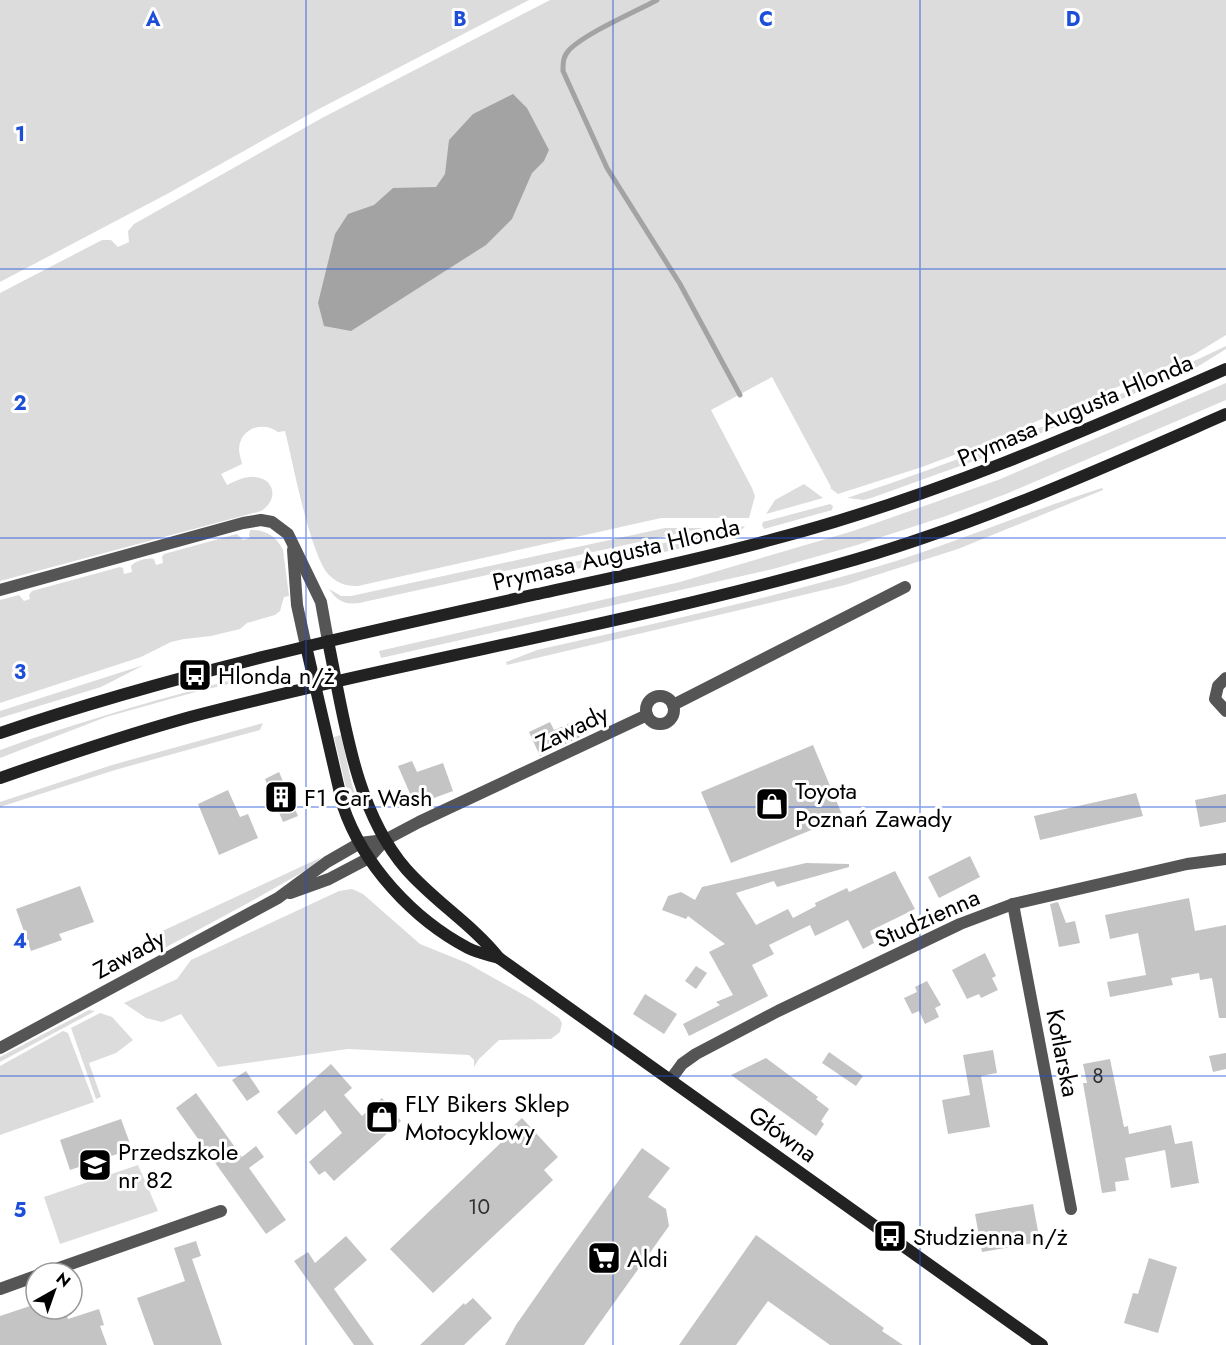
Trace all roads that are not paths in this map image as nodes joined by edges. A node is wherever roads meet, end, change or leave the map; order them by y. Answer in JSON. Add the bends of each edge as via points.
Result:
{"nodes":[{"id":1,"x":1226,"y":369,"type":"edge"},
{"id":2,"x":1226,"y":414,"type":"edge"},
{"id":3,"x":292,"y":540,"type":"junction"},
{"id":4,"x":905,"y":588,"type":"dead end"},
{"id":5,"x":0,"y":590,"type":"edge"},
{"id":6,"x":328,"y":641,"type":"junction"},
{"id":7,"x":306,"y":646,"type":"junction"},
{"id":8,"x":1226,"y":678,"type":"edge"},
{"id":9,"x":337,"y":682,"type":"junction"},
{"id":10,"x":314,"y":688,"type":"junction"},
{"id":11,"x":673,"y":705,"type":"junction"},
{"id":12,"x":1226,"y":711,"type":"edge"},
{"id":13,"x":647,"y":715,"type":"junction"},
{"id":14,"x":0,"y":734,"type":"edge"},
{"id":15,"x":0,"y":778,"type":"edge"},
{"id":16,"x":385,"y":840,"type":"junction"},
{"id":17,"x":360,"y":843,"type":"junction"},
{"id":18,"x":369,"y":858,"type":"junction"},
{"id":19,"x":1226,"y":859,"type":"edge"},
{"id":20,"x":278,"y":898,"type":"junction"},
{"id":21,"x":1013,"y":904,"type":"junction"},
{"id":22,"x":499,"y":958,"type":"junction"},
{"id":23,"x":0,"y":1048,"type":"edge"},
{"id":24,"x":671,"y":1079,"type":"junction"},
{"id":25,"x":1071,"y":1209,"type":"dead end"},
{"id":26,"x":220,"y":1211,"type":"dead end"},
{"id":27,"x":79,"y":1261,"type":"edge"},
{"id":28,"x":24,"y":1280,"type":"edge"},
{"id":29,"x":0,"y":1289,"type":"edge"},
{"id":30,"x":1042,"y":1345,"type":"edge"}],
"edges":[{"from":1,"to":6,"type":"main road","name":"Prymasa Augusta Hlonda","via":[[1028,455],[858,515],[744,547]]},
{"from":2,"to":9,"type":"main road","via":[[1002,509],[847,562]]},
{"from":3,"to":5,"type":"street","via":[[279,525],[254,521]]},
{"from":3,"to":6,"type":"street","via":[[321,602]]},
{"from":3,"to":7,"type":"street","via":[[297,605]]},
{"from":4,"to":11,"type":"street","name":"Zawady"},
{"from":6,"to":7,"type":"main road","name":"Prymasa Augusta Hlonda"},
{"from":6,"to":9,"type":"main road","name":"Główna"},
{"from":7,"to":10,"type":"main road","name":"Główna"},
{"from":7,"to":14,"type":"main road","name":"Prymasa Augusta Hlonda","via":[[131,692]]},
{"from":8,"to":12,"type":"street","via":[[1218,686],[1215,699]]},
{"from":9,"to":10,"type":"main road"},
{"from":9,"to":16,"type":"main road","name":"Główna","via":[[361,788]]},
{"from":10,"to":15,"type":"main road","via":[[177,721]]},
{"from":10,"to":17,"type":"main road","name":"Główna","via":[[343,806]]},
{"from":11,"to":13,"type":"street","name":"Zawady","via":[[672,716],[664,723],[653,722]]},
{"from":11,"to":13,"type":"street","name":"Zawady","via":[[665,697],[654,698],[647,706]]},
{"from":13,"to":16,"type":"street","name":"Zawady"},
{"from":16,"to":17,"type":"street","name":"Zawady"},
{"from":16,"to":18,"type":"street","name":"Zawady"},
{"from":16,"to":22,"type":"main road","name":"Główna","via":[[413,876],[477,932]]},
{"from":17,"to":18,"type":"main road","name":"Główna"},
{"from":17,"to":20,"type":"street","name":"Zawady"},
{"from":18,"to":20,"type":"street","name":"Zawady","via":[[329,879]]},
{"from":18,"to":22,"type":"main road","name":"Główna","via":[[420,915],[469,949]]},
{"from":19,"to":21,"type":"street","name":"Studzienna","via":[[1187,864]]},
{"from":20,"to":23,"type":"street","name":"Zawady"},
{"from":21,"to":24,"type":"street","name":"Studzienna","via":[[960,924],[778,1011],[696,1054]]},
{"from":21,"to":25,"type":"street","name":"Kotlarska"},
{"from":22,"to":24,"type":"main road","name":"Główna"},
{"from":24,"to":30,"type":"main road","name":"Główna"},
{"from":26,"to":27,"type":"street"},
{"from":28,"to":29,"type":"street"}]}
